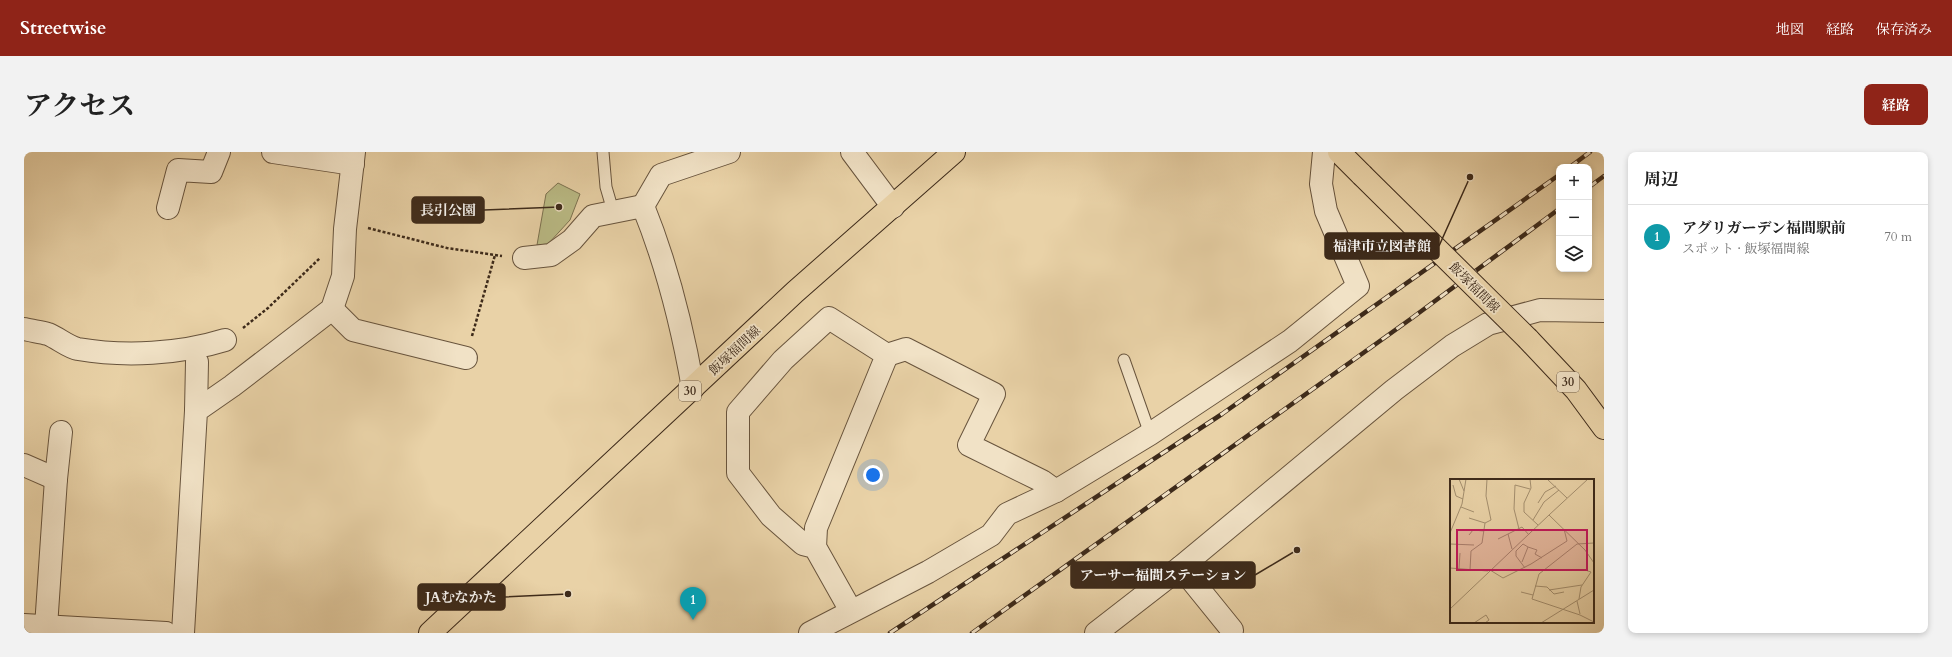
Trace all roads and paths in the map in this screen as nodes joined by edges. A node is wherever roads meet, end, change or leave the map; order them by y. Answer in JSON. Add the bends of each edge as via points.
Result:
{"nodes":[{"id":1,"x":219,"y":152,"type":"edge"},
{"id":2,"x":273,"y":152,"type":"edge"},
{"id":3,"x":603,"y":152,"type":"edge"},
{"id":4,"x":729,"y":152,"type":"edge"},
{"id":5,"x":852,"y":152,"type":"edge"},
{"id":6,"x":954,"y":152,"type":"edge"},
{"id":7,"x":1324,"y":152,"type":"edge"},
{"id":8,"x":1339,"y":152,"type":"edge"},
{"id":9,"x":353,"y":158,"type":"edge"},
{"id":10,"x":643,"y":206,"type":"junction"},
{"id":11,"x":893,"y":207,"type":"junction"},
{"id":12,"x":168,"y":208,"type":"dead end"},
{"id":13,"x":613,"y":211,"type":"junction"},
{"id":14,"x":346,"y":229,"type":"junction"},
{"id":15,"x":495,"y":255,"type":"junction"},
{"id":16,"x":524,"y":258,"type":"joint"},
{"id":17,"x":332,"y":309,"type":"junction"},
{"id":18,"x":1604,"y":311,"type":"edge"},
{"id":19,"x":24,"y":329,"type":"edge"},
{"id":20,"x":225,"y":340,"type":"joint"},
{"id":21,"x":887,"y":355,"type":"junction"},
{"id":22,"x":466,"y":358,"type":"joint"},
{"id":23,"x":1124,"y":360,"type":"dead end"},
{"id":24,"x":197,"y":362,"type":"dead end"},
{"id":25,"x":693,"y":388,"type":"junction"},
{"id":26,"x":196,"y":411,"type":"junction"},
{"id":27,"x":1604,"y":428,"type":"edge"},
{"id":28,"x":61,"y":432,"type":"dead end"},
{"id":29,"x":1150,"y":434,"type":"junction"},
{"id":30,"x":24,"y":465,"type":"edge"},
{"id":31,"x":56,"y":479,"type":"junction"},
{"id":32,"x":1056,"y":491,"type":"junction"},
{"id":33,"x":815,"y":547,"type":"junction"},
{"id":34,"x":1180,"y":567,"type":"junction"},
{"id":35,"x":851,"y":611,"type":"junction"},
{"id":36,"x":24,"y":625,"type":"edge"},
{"id":37,"x":46,"y":627,"type":"junction"},
{"id":38,"x":1232,"y":630,"type":"dead end"},
{"id":39,"x":166,"y":633,"type":"edge"},
{"id":40,"x":183,"y":633,"type":"edge"},
{"id":41,"x":430,"y":633,"type":"edge"},
{"id":42,"x":810,"y":633,"type":"edge"},
{"id":43,"x":1096,"y":633,"type":"edge"}],
"edges":[{"from":1,"to":12,"type":"street","via":[[211,172],[178,170]]},
{"from":2,"to":9,"type":"street"},
{"from":3,"to":13,"type":"lane","via":[[606,187]]},
{"from":4,"to":10,"type":"street","via":[[661,175]]},
{"from":5,"to":11,"type":"street"},
{"from":6,"to":11,"type":"main road","name":"飯塚福間線","number":"30"},
{"from":7,"to":29,"type":"street","via":[[1320,184],[1326,211],[1358,286],[1290,341]]},
{"from":8,"to":27,"type":"main road","name":"飯塚福間線","number":"30","bridge":true,"via":[[1528,339],[1576,390]]},
{"from":9,"to":14,"type":"street"},
{"from":10,"to":13,"type":"street"},
{"from":10,"to":25,"type":"street","via":[[660,247],[682,326]]},
{"from":11,"to":25,"type":"main road","name":"飯塚福間線","number":"30","via":[[795,292]]},
{"from":13,"to":16,"type":"street","via":[[593,216],[572,240],[551,255]]},
{"from":14,"to":15,"type":"path","via":[[362,227],[448,248]]},
{"from":14,"to":17,"type":"street","via":[[342,276]]},
{"from":14,"to":20,"type":"path","via":[[268,308]]},
{"from":15,"to":16,"type":"path"},
{"from":15,"to":22,"type":"path"},
{"from":17,"to":22,"type":"street","via":[[353,330]]},
{"from":17,"to":26,"type":"street"},
{"from":18,"to":34,"type":"street","via":[[1540,310],[1488,324],[1452,346],[1394,390]]},
{"from":19,"to":20,"type":"street","via":[[47,334],[76,349],[110,353],[204,346]]},
{"from":21,"to":32,"type":"street","via":[[906,349],[994,394],[969,445],[1042,481]]},
{"from":21,"to":33,"type":"street","via":[[816,528]]},
{"from":21,"to":33,"type":"street","via":[[829,318],[783,360],[738,412],[738,473],[771,516],[803,544]]},
{"from":23,"to":29,"type":"lane"},
{"from":24,"to":26,"type":"street"},
{"from":25,"to":41,"type":"main road","name":"飯塚福間線","number":"30"},
{"from":26,"to":40,"type":"street"},
{"from":28,"to":31,"type":"street"},
{"from":29,"to":32,"type":"street"},
{"from":30,"to":31,"type":"street"},
{"from":31,"to":37,"type":"street"},
{"from":32,"to":35,"type":"street","via":[[1007,514],[990,535],[928,572]]},
{"from":33,"to":35,"type":"street"},
{"from":34,"to":38,"type":"street"},
{"from":34,"to":43,"type":"street"},
{"from":35,"to":42,"type":"street"},
{"from":36,"to":37,"type":"street"},
{"from":37,"to":39,"type":"street"}]}
